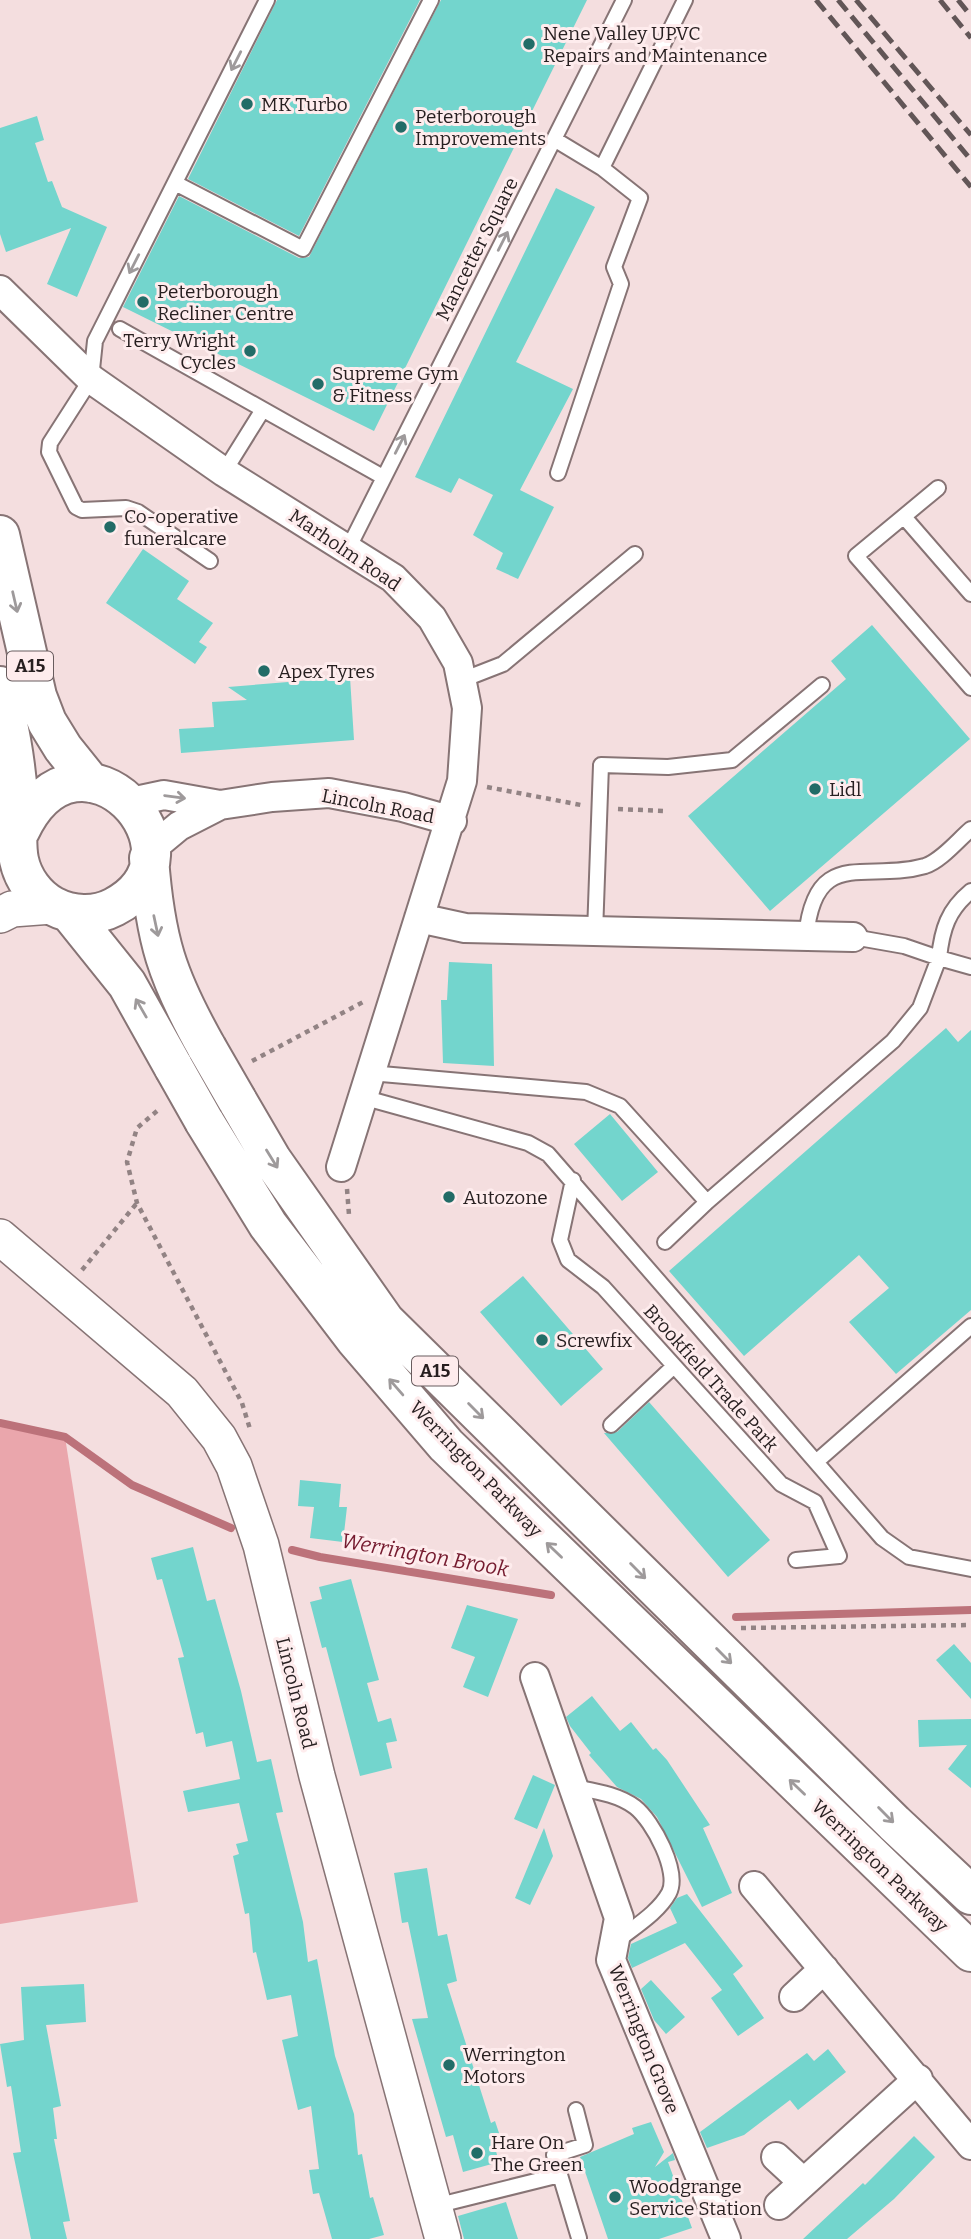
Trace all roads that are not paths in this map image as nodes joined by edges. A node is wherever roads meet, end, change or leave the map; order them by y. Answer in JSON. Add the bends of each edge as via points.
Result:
{"nodes":[{"id":1,"x":267,"y":0,"type":"edge"},
{"id":2,"x":431,"y":0,"type":"edge"},
{"id":3,"x":624,"y":0,"type":"edge"},
{"id":4,"x":685,"y":0,"type":"edge"},
{"id":5,"x":554,"y":139,"type":"junction"},
{"id":6,"x":602,"y":168,"type":"junction"},
{"id":7,"x":174,"y":183,"type":"junction"},
{"id":8,"x":7,"y":298,"type":"edge"},
{"id":9,"x":121,"y":329,"type":"dead end"},
{"id":10,"x":91,"y":379,"type":"junction"},
{"id":11,"x":262,"y":411,"type":"junction"},
{"id":12,"x":224,"y":472,"type":"junction"},
{"id":13,"x":558,"y":473,"type":"dead end"},
{"id":14,"x":383,"y":477,"type":"junction"},
{"id":15,"x":938,"y":488,"type":"dead end"},
{"id":16,"x":905,"y":518,"type":"junction"},
{"id":17,"x":0,"y":535,"type":"edge"},
{"id":18,"x":348,"y":549,"type":"junction"},
{"id":19,"x":635,"y":554,"type":"dead end"},
{"id":20,"x":209,"y":562,"type":"dead end"},
{"id":21,"x":971,"y":594,"type":"edge"},
{"id":22,"x":461,"y":680,"type":"junction"},
{"id":23,"x":822,"y":685,"type":"dead end"},
{"id":24,"x":0,"y":686,"type":"edge"},
{"id":25,"x":971,"y":688,"type":"edge"},
{"id":26,"x":91,"y":783,"type":"junction"},
{"id":27,"x":131,"y":802,"type":"junction"},
{"id":28,"x":220,"y":804,"type":"junction"},
{"id":29,"x":452,"y":821,"type":"junction"},
{"id":30,"x":971,"y":829,"type":"edge"},
{"id":31,"x":13,"y":844,"type":"edge"},
{"id":32,"x":150,"y":854,"type":"junction"},
{"id":33,"x":971,"y":891,"type":"edge"},
{"id":34,"x":61,"y":909,"type":"junction"},
{"id":35,"x":0,"y":915,"type":"edge"},
{"id":36,"x":419,"y":918,"type":"junction"},
{"id":37,"x":595,"y":933,"type":"junction"},
{"id":38,"x":806,"y":937,"type":"junction"},
{"id":39,"x":853,"y":937,"type":"joint"},
{"id":40,"x":939,"y":958,"type":"junction"},
{"id":41,"x":971,"y":967,"type":"edge"},
{"id":42,"x":366,"y":1085,"type":"junction"},
{"id":43,"x":341,"y":1167,"type":"dead end"},
{"id":44,"x":573,"y":1180,"type":"junction"},
{"id":45,"x":707,"y":1202,"type":"junction"},
{"id":46,"x":0,"y":1237,"type":"edge"},
{"id":47,"x":665,"y":1241,"type":"dead end"},
{"id":48,"x":971,"y":1326,"type":"edge"},
{"id":49,"x":674,"y":1366,"type":"junction"},
{"id":50,"x":611,"y":1425,"type":"dead end"},
{"id":51,"x":816,"y":1462,"type":"junction"},
{"id":52,"x":796,"y":1560,"type":"dead end"},
{"id":53,"x":971,"y":1569,"type":"edge"},
{"id":54,"x":535,"y":1677,"type":"dead end"},
{"id":55,"x":574,"y":1787,"type":"junction"},
{"id":56,"x":754,"y":1886,"type":"dead end"},
{"id":57,"x":971,"y":1895,"type":"edge"},
{"id":58,"x":614,"y":1943,"type":"junction"},
{"id":59,"x":971,"y":1952,"type":"edge"},
{"id":60,"x":824,"y":1969,"type":"junction"},
{"id":61,"x":794,"y":1997,"type":"dead end"},
{"id":62,"x":918,"y":2079,"type":"junction"},
{"id":63,"x":576,"y":2110,"type":"dead end"},
{"id":64,"x":971,"y":2145,"type":"edge"},
{"id":65,"x":776,"y":2157,"type":"dead end"},
{"id":66,"x":560,"y":2175,"type":"junction"},
{"id":67,"x":803,"y":2182,"type":"junction"},
{"id":68,"x":779,"y":2205,"type":"dead end"},
{"id":69,"x":438,"y":2223,"type":"edge"},
{"id":70,"x":579,"y":2238,"type":"edge"},
{"id":71,"x":726,"y":2239,"type":"edge"}],
"edges":[{"from":1,"to":7,"type":"lane","one_way":true},
{"from":2,"to":7,"type":"lane","via":[[303,249]]},
{"from":3,"to":5,"type":"lane","name":"Mancetter Square"},
{"from":4,"to":6,"type":"lane"},
{"from":5,"to":6,"type":"lane"},
{"from":14,"to":5,"type":"lane","name":"Mancetter Square","one_way":true},
{"from":6,"to":13,"type":"lane","via":[[640,198],[614,267],[621,284]]},
{"from":7,"to":10,"type":"lane","one_way":true,"via":[[95,341]]},
{"from":8,"to":10,"type":"street","name":"Marholm Road"},
{"from":9,"to":11,"type":"lane"},
{"from":10,"to":12,"type":"street","name":"Marholm Road"},
{"from":10,"to":20,"type":"lane","via":[[50,443],[49,452],[69,496],[82,510],[126,508],[138,512]]},
{"from":11,"to":12,"type":"lane"},
{"from":11,"to":14,"type":"lane"},
{"from":12,"to":18,"type":"street","name":"Marholm Road"},
{"from":14,"to":18,"type":"lane","name":"Mancetter Square"},
{"from":15,"to":16,"type":"lane"},
{"from":16,"to":21,"type":"lane"},
{"from":16,"to":25,"type":"lane","via":[[856,556]]},
{"from":17,"to":26,"type":"highway","number":"A15","one_way":true,"via":[[37,696],[62,748]]},
{"from":18,"to":22,"type":"street","name":"Marholm Road","via":[[393,578],[432,618],[458,663]]},
{"from":19,"to":22,"type":"lane","via":[[503,664]]},
{"from":22,"to":29,"type":"street","name":"Marholm Road","via":[[467,708],[462,781]]},
{"from":23,"to":37,"type":"lane","via":[[732,760],[668,767],[601,765]]},
{"from":24,"to":31,"type":"highway","number":"A15","via":[[17,781]]},
{"from":26,"to":27,"type":"highway","number":"A15"},
{"from":26,"to":31,"type":"highway","via":[[75,783],[44,796],[30,810]]},
{"from":27,"to":28,"type":"street","name":"Lincoln Road","one_way":true,"via":[[164,796]]},
{"from":27,"to":32,"type":"highway","number":"A15","via":[[147,828]]},
{"from":28,"to":29,"type":"street","name":"Lincoln Road","via":[[329,793]]},
{"from":28,"to":32,"type":"street","name":"Lincoln Road","via":[[179,826]]},
{"from":29,"to":36,"type":"street","name":"Marholm Road"},
{"from":30,"to":38,"type":"lane","via":[[927,866],[850,870],[829,880],[809,908]]},
{"from":31,"to":34,"type":"highway","number":"A15","via":[[36,894]]},
{"from":32,"to":34,"type":"highway","via":[[136,889],[123,902],[97,913]]},
{"from":32,"to":57,"type":"highway","name":"Werrington Parkway","number":"A15","one_way":true,"bridge":true,"via":[[153,915],[181,1003],[272,1160],[385,1321]]},
{"from":33,"to":40,"type":"lane","via":[[952,910],[942,929]]},
{"from":34,"to":35,"type":"street","via":[[12,909]]},
{"from":59,"to":34,"type":"highway","name":"Werrington Parkway","number":"A15","one_way":true,"bridge":true,"via":[[446,1444],[355,1339],[268,1225],[127,984]]},
{"from":36,"to":37,"type":"street","via":[[465,928]]},
{"from":36,"to":42,"type":"street","name":"Marholm Road"},
{"from":37,"to":38,"type":"street"},
{"from":38,"to":39,"type":"street"},
{"from":39,"to":40,"type":"lane"},
{"from":40,"to":41,"type":"lane"},
{"from":40,"to":45,"type":"lane","via":[[920,1009],[892,1041]]},
{"from":42,"to":43,"type":"street","name":"Marholm Road"},
{"from":42,"to":44,"type":"lane","via":[[528,1143],[548,1154]]},
{"from":42,"to":45,"type":"lane","via":[[586,1092],[620,1106]]},
{"from":44,"to":49,"type":"lane","name":"Brookfield Trade Park","via":[[560,1240],[568,1260],[603,1287]]},
{"from":44,"to":51,"type":"lane"},
{"from":45,"to":47,"type":"lane"},
{"from":46,"to":69,"type":"street","name":"Lincoln Road","via":[[182,1392],[219,1438],[234,1466],[261,1545],[314,1763]]},
{"from":48,"to":51,"type":"lane"},
{"from":49,"to":50,"type":"lane"},
{"from":49,"to":52,"type":"lane","name":"Brookfield Trade Park","via":[[781,1484],[815,1502],[839,1556]]},
{"from":51,"to":53,"type":"lane","via":[[882,1538],[900,1551],[909,1557]]},
{"from":54,"to":55,"type":"street","name":"Werrington Grove"},
{"from":55,"to":58,"type":"street","name":"Werrington Grove","via":[[619,1918]]},
{"from":55,"to":58,"type":"lane","via":[[635,1807],[649,1823],[672,1873],[671,1890],[663,1903]]},
{"from":56,"to":60,"type":"street"},
{"from":58,"to":71,"type":"street","name":"Werrington Grove","via":[[611,1960]]},
{"from":60,"to":61,"type":"street"},
{"from":60,"to":62,"type":"street"},
{"from":62,"to":64,"type":"street"},
{"from":62,"to":67,"type":"street"},
{"from":63,"to":66,"type":"lane","via":[[585,2145],[554,2154]]},
{"from":65,"to":67,"type":"street"},
{"from":66,"to":69,"type":"lane"},
{"from":66,"to":70,"type":"lane"},
{"from":67,"to":68,"type":"street"}]}
